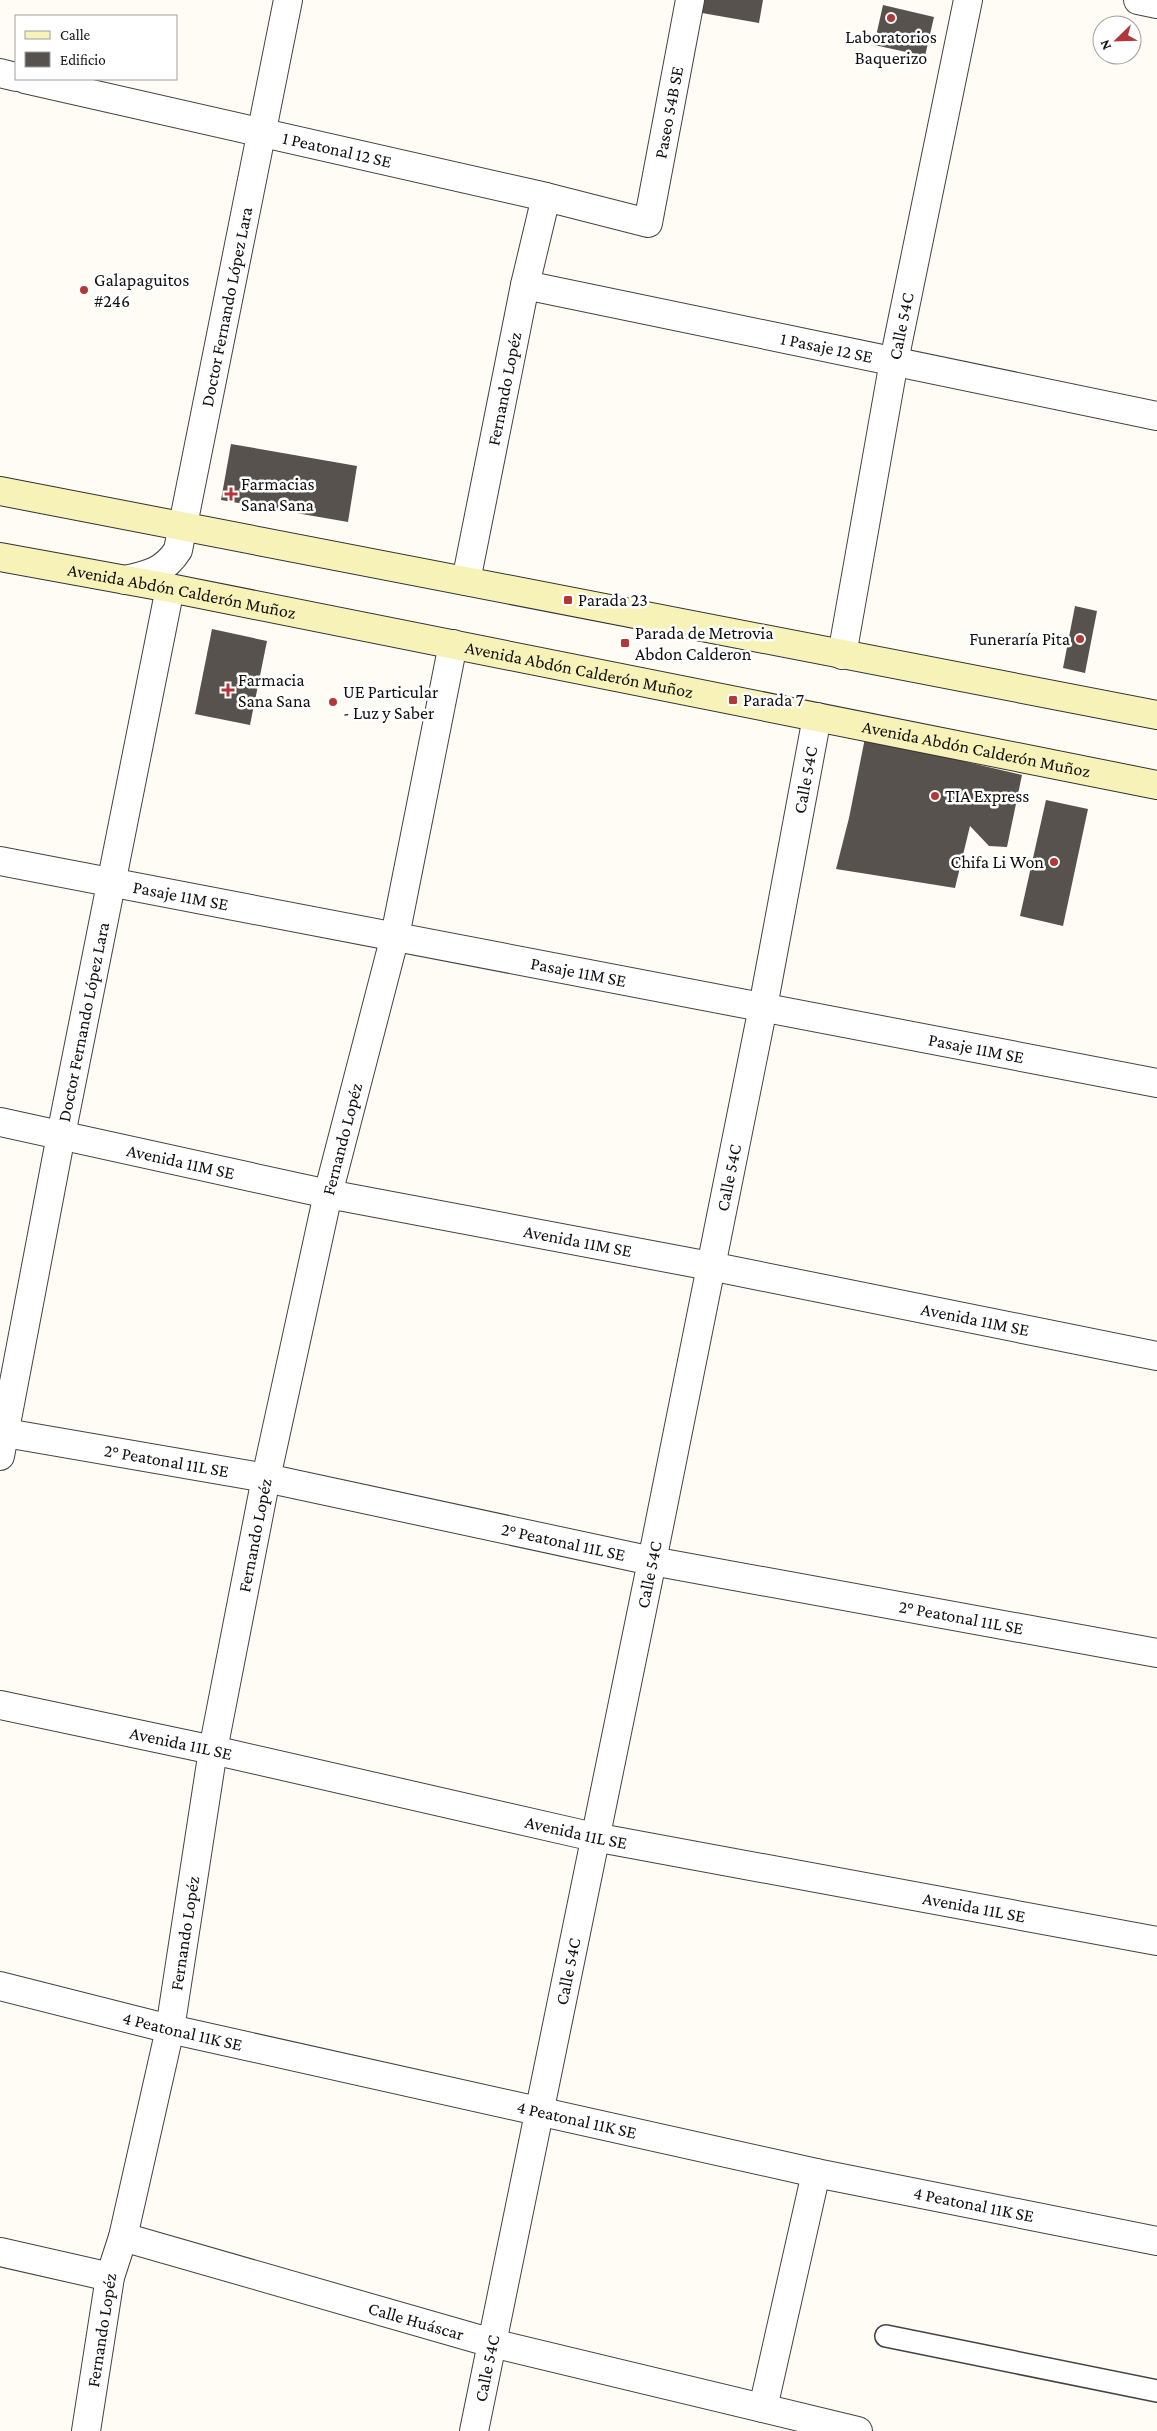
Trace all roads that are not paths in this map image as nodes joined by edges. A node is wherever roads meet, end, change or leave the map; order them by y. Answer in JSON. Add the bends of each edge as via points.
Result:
{"nodes":[{"id":1,"x":288,"y":0,"type":"edge"},
{"id":2,"x":690,"y":0,"type":"edge"},
{"id":3,"x":968,"y":0,"type":"edge"},
{"id":4,"x":1138,"y":0,"type":"edge"},
{"id":5,"x":1157,"y":4,"type":"edge"},
{"id":6,"x":0,"y":73,"type":"edge"},
{"id":7,"x":15,"y":77,"type":"edge"},
{"id":8,"x":29,"y":80,"type":"edge"},
{"id":9,"x":262,"y":132,"type":"junction"},
{"id":10,"x":546,"y":197,"type":"junction"},
{"id":11,"x":648,"y":223,"type":"joint"},
{"id":12,"x":525,"y":285,"type":"junction"},
{"id":13,"x":894,"y":361,"type":"junction"},
{"id":14,"x":1157,"y":416,"type":"edge"},
{"id":15,"x":0,"y":491,"type":"edge"},
{"id":16,"x":183,"y":526,"type":"junction"},
{"id":17,"x":0,"y":557,"type":"edge"},
{"id":18,"x":124,"y":580,"type":"junction"},
{"id":19,"x":466,"y":581,"type":"junction"},
{"id":20,"x":170,"y":588,"type":"junction"},
{"id":21,"x":453,"y":644,"type":"junction"},
{"id":22,"x":842,"y":655,"type":"junction"},
{"id":23,"x":1157,"y":715,"type":"edge"},
{"id":24,"x":817,"y":717,"type":"junction"},
{"id":25,"x":1157,"y":785,"type":"edge"},
{"id":26,"x":0,"y":860,"type":"edge"},
{"id":27,"x":112,"y":882,"type":"junction"},
{"id":28,"x":394,"y":936,"type":"junction"},
{"id":29,"x":762,"y":1007,"type":"junction"},
{"id":30,"x":1157,"y":1083,"type":"edge"},
{"id":31,"x":0,"y":1122,"type":"edge"},
{"id":32,"x":61,"y":1135,"type":"junction"},
{"id":33,"x":328,"y":1194,"type":"junction"},
{"id":34,"x":710,"y":1266,"type":"junction"},
{"id":35,"x":1157,"y":1356,"type":"edge"},
{"id":36,"x":1,"y":1440,"type":"edge"},
{"id":37,"x":266,"y":1478,"type":"junction"},
{"id":38,"x":652,"y":1561,"type":"junction"},
{"id":39,"x":1157,"y":1653,"type":"edge"},
{"id":40,"x":0,"y":1705,"type":"edge"},
{"id":41,"x":213,"y":1750,"type":"junction"},
{"id":42,"x":594,"y":1837,"type":"junction"},
{"id":43,"x":1157,"y":1941,"type":"edge"},
{"id":44,"x":0,"y":1986,"type":"edge"},
{"id":45,"x":170,"y":2030,"type":"junction"},
{"id":46,"x":540,"y":2111,"type":"junction"},
{"id":47,"x":816,"y":2173,"type":"junction"},
{"id":48,"x":123,"y":2237,"type":"junction"},
{"id":49,"x":1157,"y":2240,"type":"edge"},
{"id":50,"x":0,"y":2252,"type":"edge"},
{"id":51,"x":110,"y":2277,"type":"junction"},
{"id":52,"x":886,"y":2336,"type":"dead end"},
{"id":53,"x":492,"y":2343,"type":"junction"},
{"id":54,"x":1157,"y":2391,"type":"edge"},
{"id":55,"x":763,"y":2408,"type":"junction"},
{"id":56,"x":86,"y":2431,"type":"edge"},
{"id":57,"x":474,"y":2431,"type":"edge"},
{"id":58,"x":858,"y":2431,"type":"edge"}],
"edges":[{"from":1,"to":9,"type":"street","name":"Doctor Fernando López Lara"},
{"from":2,"to":11,"type":"street","name":"Paseo 54B SE"},
{"from":3,"to":13,"type":"street","name":"Calle 54C"},
{"from":4,"to":5,"type":"street"},
{"from":6,"to":7,"type":"street"},
{"from":8,"to":9,"type":"street","name":"1 Peatonal 12 SE"},
{"from":9,"to":10,"type":"street","name":"1 Peatonal 12 SE"},
{"from":9,"to":16,"type":"street","name":"Doctor Fernando López Lara"},
{"from":10,"to":11,"type":"street","name":"1 Peatonal 12 SE"},
{"from":10,"to":12,"type":"street","name":"Fernando Lopéz"},
{"from":12,"to":13,"type":"street","name":"1 Pasaje 12 SE"},
{"from":12,"to":19,"type":"street","name":"Fernando Lopéz"},
{"from":13,"to":14,"type":"street","name":"1 Pasaje 12 SE"},
{"from":13,"to":22,"type":"street","name":"Calle 54C"},
{"from":15,"to":16,"type":"main road"},
{"from":16,"to":18,"type":"street","name":"Doctor Fernando López Lara","via":[[178,550],[168,563],[149,575]]},
{"from":16,"to":19,"type":"main road"},
{"from":17,"to":18,"type":"main road","name":"Avenida Abdón Calderón Muñoz"},
{"from":18,"to":20,"type":"main road","name":"Avenida Abdón Calderón Muñoz"},
{"from":19,"to":22,"type":"main road"},
{"from":20,"to":21,"type":"main road","name":"Avenida Abdón Calderón Muñoz"},
{"from":20,"to":27,"type":"street","name":"Doctor Fernando López Lara"},
{"from":21,"to":24,"type":"main road","name":"Avenida Abdón Calderón Muñoz"},
{"from":21,"to":28,"type":"street","name":"Fernando Lopéz"},
{"from":22,"to":23,"type":"main road"},
{"from":24,"to":25,"type":"main road","name":"Avenida Abdón Calderón Muñoz"},
{"from":24,"to":29,"type":"street","name":"Calle 54C"},
{"from":26,"to":27,"type":"street","name":"Pasaje 11M SE"},
{"from":27,"to":28,"type":"street","name":"Pasaje 11M SE"},
{"from":27,"to":32,"type":"street","name":"Doctor Fernando López Lara"},
{"from":28,"to":29,"type":"street","name":"Pasaje 11M SE"},
{"from":28,"to":33,"type":"street","name":"Fernando Lopéz"},
{"from":29,"to":30,"type":"street","name":"Pasaje 11M SE"},
{"from":29,"to":34,"type":"street","name":"Calle 54C"},
{"from":31,"to":32,"type":"street","name":"Avenida 11M SE"},
{"from":32,"to":33,"type":"street","name":"Avenida 11M SE"},
{"from":32,"to":36,"type":"street","name":"Doctor Fernando López Lara"},
{"from":33,"to":34,"type":"street","name":"Avenida 11M SE"},
{"from":33,"to":37,"type":"street","name":"Fernando Lopéz"},
{"from":34,"to":35,"type":"street","name":"Avenida 11M SE"},
{"from":34,"to":38,"type":"street","name":"Calle 54C"},
{"from":36,"to":37,"type":"street","name":"2° Peatonal 11L SE"},
{"from":37,"to":38,"type":"street","name":"2° Peatonal 11L SE"},
{"from":37,"to":41,"type":"street","name":"Fernando Lopéz"},
{"from":38,"to":39,"type":"street","name":"2° Peatonal 11L SE"},
{"from":38,"to":42,"type":"street","name":"Calle 54C"},
{"from":40,"to":41,"type":"street","name":"Avenida 11L SE"},
{"from":41,"to":42,"type":"street","name":"Avenida 11L SE"},
{"from":41,"to":45,"type":"street","name":"Fernando Lopéz"},
{"from":42,"to":43,"type":"street","name":"Avenida 11L SE"},
{"from":42,"to":46,"type":"street","name":"Calle 54C"},
{"from":44,"to":45,"type":"street","name":"4 Peatonal 11K SE"},
{"from":45,"to":46,"type":"street","name":"4 Peatonal 11K SE"},
{"from":45,"to":48,"type":"street","name":"Fernando Lopéz"},
{"from":46,"to":47,"type":"street","name":"4 Peatonal 11K SE"},
{"from":46,"to":53,"type":"street","name":"Calle 54C"},
{"from":47,"to":49,"type":"street","name":"4 Peatonal 11K SE"},
{"from":47,"to":55,"type":"street"},
{"from":48,"to":51,"type":"street","name":"Fernando Lopéz"},
{"from":48,"to":53,"type":"street","name":"Calle Huáscar"},
{"from":50,"to":51,"type":"street"},
{"from":51,"to":56,"type":"street","name":"Fernando Lopéz"},
{"from":52,"to":54,"type":"lane"},
{"from":53,"to":55,"type":"street","name":"Calle Huáscar"},
{"from":53,"to":57,"type":"street","name":"Calle 54C"},
{"from":55,"to":58,"type":"street","name":"Calle Huáscar"}]}
